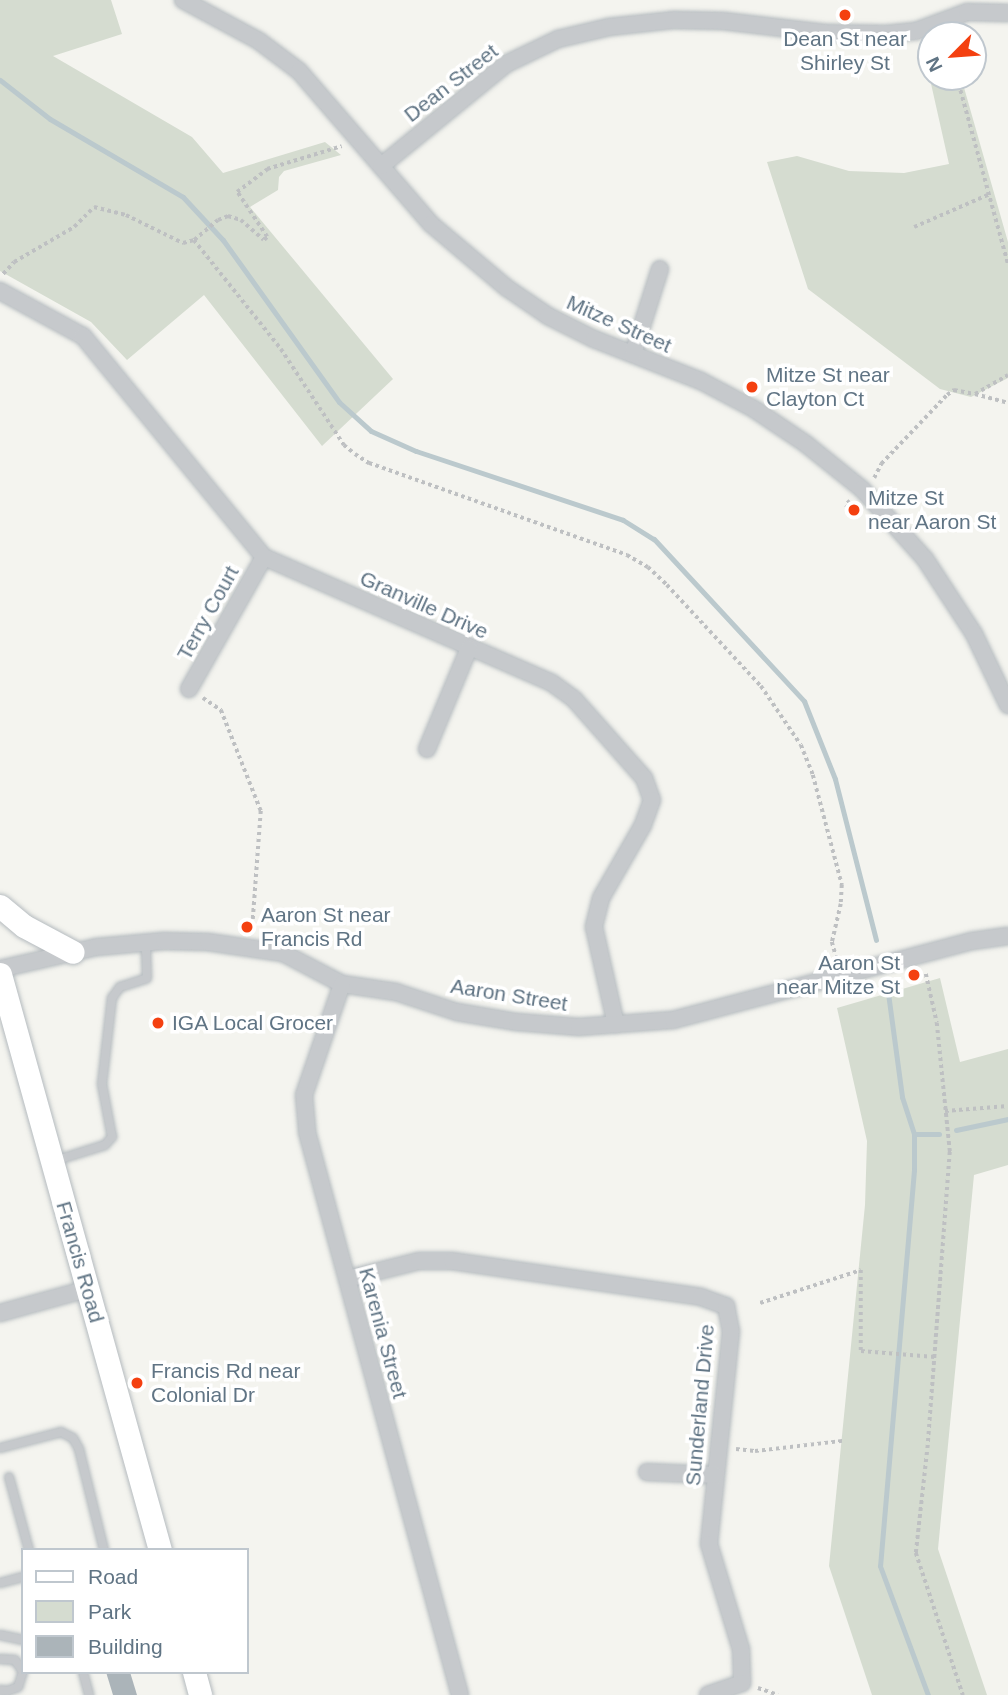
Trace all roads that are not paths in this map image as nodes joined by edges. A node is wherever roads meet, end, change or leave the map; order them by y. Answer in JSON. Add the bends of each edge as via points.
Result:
{"nodes":[{"id":1,"x":183,"y":0,"type":"edge"},
{"id":2,"x":965,"y":6,"type":"edge"},
{"id":3,"x":1008,"y":13,"type":"edge"},
{"id":4,"x":381,"y":166,"type":"junction"},
{"id":5,"x":660,"y":269,"type":"dead end"},
{"id":6,"x":0,"y":291,"type":"edge"},
{"id":7,"x":633,"y":354,"type":"junction"},
{"id":8,"x":264,"y":557,"type":"junction"},
{"id":9,"x":469,"y":648,"type":"junction"},
{"id":10,"x":189,"y":689,"type":"road end"},
{"id":11,"x":1008,"y":705,"type":"edge"},
{"id":12,"x":427,"y":749,"type":"dead end"},
{"id":13,"x":0,"y":906,"type":"edge"},
{"id":14,"x":1008,"y":925,"type":"edge"},
{"id":15,"x":1008,"y":936,"type":"edge"},
{"id":16,"x":146,"y":942,"type":"junction"},
{"id":17,"x":972,"y":942,"type":"junction"},
{"id":18,"x":73,"y":952,"type":"junction"},
{"id":19,"x":0,"y":972,"type":"edge"},
{"id":20,"x":342,"y":984,"type":"junction"},
{"id":21,"x":617,"y":1025,"type":"junction"},
{"id":22,"x":52,"y":1161,"type":"junction"},
{"id":23,"x":347,"y":1279,"type":"junction"},
{"id":24,"x":87,"y":1289,"type":"junction"},
{"id":25,"x":0,"y":1313,"type":"edge"},
{"id":26,"x":0,"y":1448,"type":"edge"},
{"id":27,"x":647,"y":1472,"type":"dead end"},
{"id":28,"x":715,"y":1475,"type":"junction"},
{"id":29,"x":9,"y":1477,"type":"dead end"},
{"id":30,"x":28,"y":1548,"type":"edge"},
{"id":31,"x":104,"y":1548,"type":"edge"},
{"id":32,"x":159,"y":1548,"type":"edge"},
{"id":33,"x":21,"y":1578,"type":"edge"},
{"id":34,"x":0,"y":1583,"type":"edge"},
{"id":35,"x":0,"y":1635,"type":"edge"},
{"id":36,"x":21,"y":1640,"type":"edge"},
{"id":37,"x":0,"y":1659,"type":"edge"},
{"id":38,"x":21,"y":1666,"type":"edge"},
{"id":39,"x":21,"y":1672,"type":"edge"},
{"id":40,"x":84,"y":1674,"type":"edge"},
{"id":41,"x":195,"y":1674,"type":"edge"},
{"id":42,"x":0,"y":1690,"type":"edge"},
{"id":43,"x":89,"y":1695,"type":"edge"},
{"id":44,"x":200,"y":1695,"type":"edge"},
{"id":45,"x":460,"y":1695,"type":"edge"},
{"id":46,"x":708,"y":1695,"type":"edge"}],
"edges":[{"from":1,"to":4,"type":"street","name":"Mitze Street","via":[[259,41],[299,71]]},
{"from":2,"to":3,"type":"street","name":"Dean Street"},
{"from":2,"to":4,"type":"street","name":"Dean Street","via":[[916,30],[886,34],[673,20],[609,27],[558,39],[506,64]]},
{"from":4,"to":7,"type":"street","name":"Mitze Street","via":[[431,224],[507,288],[548,316]]},
{"from":5,"to":7,"type":"street"},
{"from":6,"to":8,"type":"street","name":"Granville Drive","via":[[83,336]]},
{"from":7,"to":11,"type":"street","name":"Mitze Street","via":[[701,381],[754,409],[862,489],[925,559],[974,634]]},
{"from":8,"to":9,"type":"street","name":"Granville Drive"},
{"from":8,"to":10,"type":"street","name":"Terry Court"},
{"from":9,"to":12,"type":"street"},
{"from":9,"to":21,"type":"street","name":"Granville Drive","via":[[552,684],[574,699],[644,778],[652,800],[643,825],[601,898],[594,927]]},
{"from":13,"to":18,"type":"main road","via":[[24,926]]},
{"from":14,"to":17,"type":"street","name":"Aaron Street"},
{"from":15,"to":17,"type":"street","name":"Aaron Street"},
{"from":16,"to":18,"type":"street","name":"Aaron Street"},
{"from":16,"to":20,"type":"street","name":"Aaron Street","via":[[208,942],[283,953]]},
{"from":16,"to":22,"type":"lane","via":[[147,978],[120,988],[112,999],[102,1084],[111,1140]]},
{"from":17,"to":21,"type":"street","name":"Aaron Street","via":[[729,1008]]},
{"from":18,"to":19,"type":"street","name":"Aaron Street"},
{"from":19,"to":22,"type":"main road","name":"Francis Road"},
{"from":20,"to":21,"type":"street","name":"Aaron Street","via":[[396,992],[457,1012],[517,1022]]},
{"from":20,"to":23,"type":"street","name":"Karenia Street","via":[[304,1095],[307,1132]]},
{"from":22,"to":24,"type":"main road","name":"Francis Road"},
{"from":23,"to":28,"type":"street","name":"Sunderland Drive","via":[[419,1261],[452,1261],[701,1297],[726,1306],[731,1331]]},
{"from":23,"to":45,"type":"street","name":"Karenia Street"},
{"from":24,"to":25,"type":"street"},
{"from":24,"to":32,"type":"main road","name":"Francis Road"},
{"from":26,"to":31,"type":"lane","via":[[61,1432],[73,1438]]},
{"from":27,"to":28,"type":"street"},
{"from":28,"to":46,"type":"street","name":"Sunderland Drive","via":[[709,1544],[741,1649],[742,1683]]},
{"from":29,"to":30,"type":"lane"},
{"from":33,"to":34,"type":"lane"},
{"from":35,"to":36,"type":"lane"},
{"from":37,"to":38,"type":"lane","via":[[8,1657]]},
{"from":39,"to":42,"type":"lane","via":[[18,1687]]},
{"from":40,"to":43,"type":"lane"},
{"from":41,"to":44,"type":"main road"}]}
